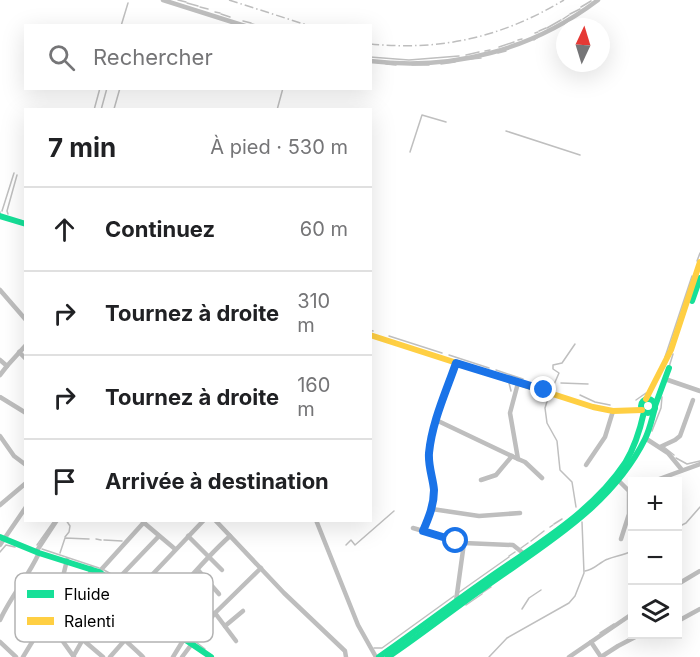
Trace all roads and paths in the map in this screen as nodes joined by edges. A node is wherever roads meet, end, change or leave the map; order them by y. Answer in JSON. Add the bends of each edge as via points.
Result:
{"nodes":[{"id":1,"x":163,"y":0,"type":"edge"},
{"id":2,"x":598,"y":0,"type":"edge"},
{"id":3,"x":239,"y":24,"type":"edge"},
{"id":4,"x":372,"y":61,"type":"edge"},
{"id":5,"x":0,"y":216,"type":"edge"},
{"id":6,"x":24,"y":223,"type":"edge"},
{"id":7,"x":700,"y":262,"type":"edge"},
{"id":8,"x":699,"y":274,"type":"edge"},
{"id":9,"x":0,"y":290,"type":"edge"},
{"id":10,"x":24,"y":317,"type":"edge"},
{"id":11,"x":679,"y":335,"type":"junction"},
{"id":12,"x":372,"y":336,"type":"edge"},
{"id":13,"x":24,"y":347,"type":"edge"},
{"id":14,"x":19,"y":352,"type":"junction"},
{"id":15,"x":24,"y":357,"type":"edge"},
{"id":16,"x":0,"y":360,"type":"edge"},
{"id":17,"x":456,"y":363,"type":"junction"},
{"id":18,"x":7,"y":366,"type":"junction"},
{"id":19,"x":0,"y":375,"type":"edge"},
{"id":20,"x":665,"y":379,"type":"junction"},
{"id":21,"x":518,"y":383,"type":"junction"},
{"id":22,"x":700,"y":391,"type":"edge"},
{"id":23,"x":0,"y":397,"type":"edge"},
{"id":24,"x":646,"y":400,"type":"junction"},
{"id":25,"x":693,"y":400,"type":"dead end"},
{"id":26,"x":655,"y":407,"type":"junction"},
{"id":27,"x":616,"y":411,"type":"junction"},
{"id":28,"x":643,"y":411,"type":"junction"},
{"id":29,"x":24,"y":412,"type":"edge"},
{"id":30,"x":436,"y":420,"type":"junction"},
{"id":31,"x":0,"y":436,"type":"edge"},
{"id":32,"x":645,"y":438,"type":"junction"},
{"id":33,"x":660,"y":447,"type":"junction"},
{"id":34,"x":636,"y":449,"type":"junction"},
{"id":35,"x":512,"y":456,"type":"junction"},
{"id":36,"x":518,"y":459,"type":"junction"},
{"id":37,"x":24,"y":464,"type":"edge"},
{"id":38,"x":700,"y":464,"type":"edge"},
{"id":39,"x":585,"y":465,"type":"dead end"},
{"id":40,"x":682,"y":470,"type":"junction"},
{"id":41,"x":664,"y":477,"type":"edge"},
{"id":42,"x":542,"y":478,"type":"dead end"},
{"id":43,"x":481,"y":480,"type":"dead end"},
{"id":44,"x":618,"y":480,"type":"junction"},
{"id":45,"x":24,"y":485,"type":"edge"},
{"id":46,"x":628,"y":488,"type":"edge"},
{"id":47,"x":0,"y":505,"type":"edge"},
{"id":48,"x":432,"y":509,"type":"junction"},
{"id":49,"x":24,"y":510,"type":"edge"},
{"id":50,"x":520,"y":513,"type":"dead end"},
{"id":51,"x":628,"y":517,"type":"edge"},
{"id":52,"x":56,"y":522,"type":"edge"},
{"id":53,"x":143,"y":522,"type":"edge"},
{"id":54,"x":145,"y":522,"type":"edge"},
{"id":55,"x":202,"y":522,"type":"edge"},
{"id":56,"x":217,"y":522,"type":"edge"},
{"id":57,"x":317,"y":522,"type":"edge"},
{"id":58,"x":413,"y":528,"type":"dead end"},
{"id":59,"x":423,"y":531,"type":"junction"},
{"id":60,"x":159,"y":536,"type":"junction"},
{"id":61,"x":188,"y":536,"type":"junction"},
{"id":62,"x":230,"y":536,"type":"junction"},
{"id":63,"x":621,"y":539,"type":"dead end"},
{"id":64,"x":1,"y":540,"type":"edge"},
{"id":65,"x":464,"y":543,"type":"junction"},
{"id":66,"x":175,"y":549,"type":"junction"},
{"id":67,"x":38,"y":552,"type":"junction"},
{"id":68,"x":523,"y":553,"type":"junction"},
{"id":69,"x":208,"y":556,"type":"junction"},
{"id":70,"x":67,"y":560,"type":"junction"},
{"id":71,"x":91,"y":568,"type":"junction"},
{"id":72,"x":261,"y":568,"type":"junction"},
{"id":73,"x":198,"y":570,"type":"junction"},
{"id":74,"x":222,"y":570,"type":"dead end"},
{"id":75,"x":700,"y":571,"type":"edge"},
{"id":76,"x":99,"y":572,"type":"joint"},
{"id":77,"x":30,"y":573,"type":"edge"},
{"id":78,"x":64,"y":573,"type":"edge"},
{"id":79,"x":90,"y":573,"type":"edge"},
{"id":80,"x":124,"y":573,"type":"edge"},
{"id":81,"x":153,"y":573,"type":"edge"},
{"id":82,"x":195,"y":573,"type":"edge"},
{"id":83,"x":201,"y":573,"type":"edge"},
{"id":84,"x":682,"y":582,"type":"edge"},
{"id":85,"x":213,"y":587,"type":"edge"},
{"id":86,"x":15,"y":594,"type":"edge"},
{"id":87,"x":219,"y":594,"type":"dead end"},
{"id":88,"x":456,"y":602,"type":"junction"},
{"id":89,"x":700,"y":609,"type":"edge"},
{"id":90,"x":243,"y":611,"type":"dead end"},
{"id":91,"x":215,"y":613,"type":"joint"},
{"id":92,"x":628,"y":617,"type":"edge"},
{"id":93,"x":682,"y":619,"type":"edge"},
{"id":94,"x":0,"y":620,"type":"edge"},
{"id":95,"x":225,"y":626,"type":"junction"},
{"id":96,"x":631,"y":639,"type":"edge"},
{"id":97,"x":236,"y":641,"type":"dead end"},
{"id":98,"x":0,"y":642,"type":"edge"},
{"id":99,"x":32,"y":642,"type":"edge"},
{"id":100,"x":64,"y":642,"type":"edge"},
{"id":101,"x":81,"y":642,"type":"edge"},
{"id":102,"x":83,"y":642,"type":"edge"},
{"id":103,"x":123,"y":642,"type":"edge"},
{"id":104,"x":127,"y":642,"type":"edge"},
{"id":105,"x":186,"y":642,"type":"edge"},
{"id":106,"x":187,"y":642,"type":"edge"},
{"id":107,"x":188,"y":642,"type":"edge"},
{"id":108,"x":591,"y":642,"type":"junction"},
{"id":109,"x":74,"y":656,"type":"edge"},
{"id":110,"x":16,"y":657,"type":"edge"},
{"id":111,"x":23,"y":657,"type":"edge"},
{"id":112,"x":103,"y":657,"type":"edge"},
{"id":113,"x":110,"y":657,"type":"edge"},
{"id":114,"x":143,"y":657,"type":"edge"},
{"id":115,"x":173,"y":657,"type":"edge"},
{"id":116,"x":182,"y":657,"type":"edge"},
{"id":117,"x":211,"y":657,"type":"edge"},
{"id":118,"x":346,"y":657,"type":"edge"},
{"id":119,"x":378,"y":657,"type":"edge"},
{"id":120,"x":388,"y":657,"type":"edge"},
{"id":121,"x":569,"y":657,"type":"edge"},
{"id":122,"x":601,"y":657,"type":"edge"}],
"edges":[{"from":1,"to":3,"type":"street"},
{"from":2,"to":4,"type":"street","via":[[550,32],[488,55],[435,63]]},
{"from":5,"to":6,"type":"main road"},
{"from":7,"to":8,"type":"main road"},
{"from":8,"to":11,"type":"main road"},
{"from":9,"to":10,"type":"street"},
{"from":11,"to":20,"type":"main road"},
{"from":11,"to":24,"type":"main road"},
{"from":12,"to":17,"type":"main road"},
{"from":13,"to":14,"type":"street"},
{"from":14,"to":15,"type":"street"},
{"from":14,"to":18,"type":"street"},
{"from":16,"to":18,"type":"street"},
{"from":17,"to":21,"type":"main road"},
{"from":17,"to":30,"type":"street"},
{"from":18,"to":19,"type":"street"},
{"from":20,"to":22,"type":"street"},
{"from":20,"to":26,"type":"main road"},
{"from":21,"to":27,"type":"main road"},
{"from":21,"to":36,"type":"street","via":[[510,413]]},
{"from":23,"to":29,"type":"street"},
{"from":24,"to":26,"type":"main road","via":[[652,400]]},
{"from":24,"to":27,"type":"main road"},
{"from":24,"to":28,"type":"main road","via":[[642,403]]},
{"from":25,"to":33,"type":"street","via":[[680,436]]},
{"from":26,"to":28,"type":"main road","via":[[651,413]]},
{"from":26,"to":32,"type":"main road"},
{"from":27,"to":28,"type":"main road"},
{"from":27,"to":39,"type":"street","via":[[605,437]]},
{"from":28,"to":34,"type":"main road"},
{"from":30,"to":35,"type":"street"},
{"from":30,"to":48,"type":"street","via":[[429,454]]},
{"from":31,"to":37,"type":"street"},
{"from":32,"to":33,"type":"street"},
{"from":32,"to":34,"type":"main road"},
{"from":33,"to":40,"type":"street"},
{"from":34,"to":44,"type":"main road"},
{"from":34,"to":68,"type":"main road","via":[[588,504]]},
{"from":35,"to":36,"type":"street"},
{"from":35,"to":43,"type":"street","via":[[496,475]]},
{"from":36,"to":42,"type":"street"},
{"from":38,"to":40,"type":"street"},
{"from":40,"to":41,"type":"street"},
{"from":44,"to":46,"type":"street"},
{"from":44,"to":120,"type":"main road","via":[[558,536]]},
{"from":45,"to":47,"type":"street"},
{"from":48,"to":50,"type":"street","via":[[479,516]]},
{"from":48,"to":59,"type":"street"},
{"from":49,"to":64,"type":"street"},
{"from":51,"to":63,"type":"street"},
{"from":52,"to":67,"type":"street"},
{"from":53,"to":76,"type":"street"},
{"from":54,"to":60,"type":"street"},
{"from":55,"to":61,"type":"street"},
{"from":56,"to":62,"type":"street"},
{"from":57,"to":119,"type":"street","via":[[358,625]]},
{"from":58,"to":59,"type":"street"},
{"from":59,"to":65,"type":"street"},
{"from":60,"to":66,"type":"street"},
{"from":60,"to":80,"type":"street"},
{"from":61,"to":66,"type":"street"},
{"from":61,"to":69,"type":"street"},
{"from":62,"to":69,"type":"street"},
{"from":62,"to":72,"type":"street"},
{"from":64,"to":67,"type":"main road"},
{"from":65,"to":68,"type":"street","via":[[513,545]]},
{"from":65,"to":88,"type":"street"},
{"from":66,"to":81,"type":"street"},
{"from":67,"to":70,"type":"main road"},
{"from":67,"to":77,"type":"street"},
{"from":68,"to":88,"type":"main road"},
{"from":69,"to":73,"type":"street"},
{"from":69,"to":74,"type":"street"},
{"from":70,"to":71,"type":"main road"},
{"from":70,"to":78,"type":"street"},
{"from":71,"to":76,"type":"main road"},
{"from":71,"to":79,"type":"street"},
{"from":72,"to":91,"type":"street"},
{"from":72,"to":118,"type":"street","via":[[345,651]]},
{"from":73,"to":82,"type":"street"},
{"from":73,"to":83,"type":"street"},
{"from":75,"to":84,"type":"street"},
{"from":85,"to":87,"type":"street"},
{"from":86,"to":94,"type":"street"},
{"from":88,"to":119,"type":"main road"},
{"from":89,"to":93,"type":"street"},
{"from":90,"to":95,"type":"street"},
{"from":91,"to":95,"type":"street"},
{"from":92,"to":108,"type":"street"},
{"from":95,"to":97,"type":"street"},
{"from":96,"to":122,"type":"street"},
{"from":98,"to":110,"type":"street"},
{"from":99,"to":111,"type":"street"},
{"from":100,"to":109,"type":"street"},
{"from":101,"to":109,"type":"street"},
{"from":102,"to":112,"type":"street"},
{"from":103,"to":113,"type":"street"},
{"from":104,"to":114,"type":"street"},
{"from":105,"to":115,"type":"street"},
{"from":106,"to":116,"type":"street"},
{"from":107,"to":117,"type":"main road"},
{"from":108,"to":121,"type":"street"},
{"from":108,"to":122,"type":"street"}]}
